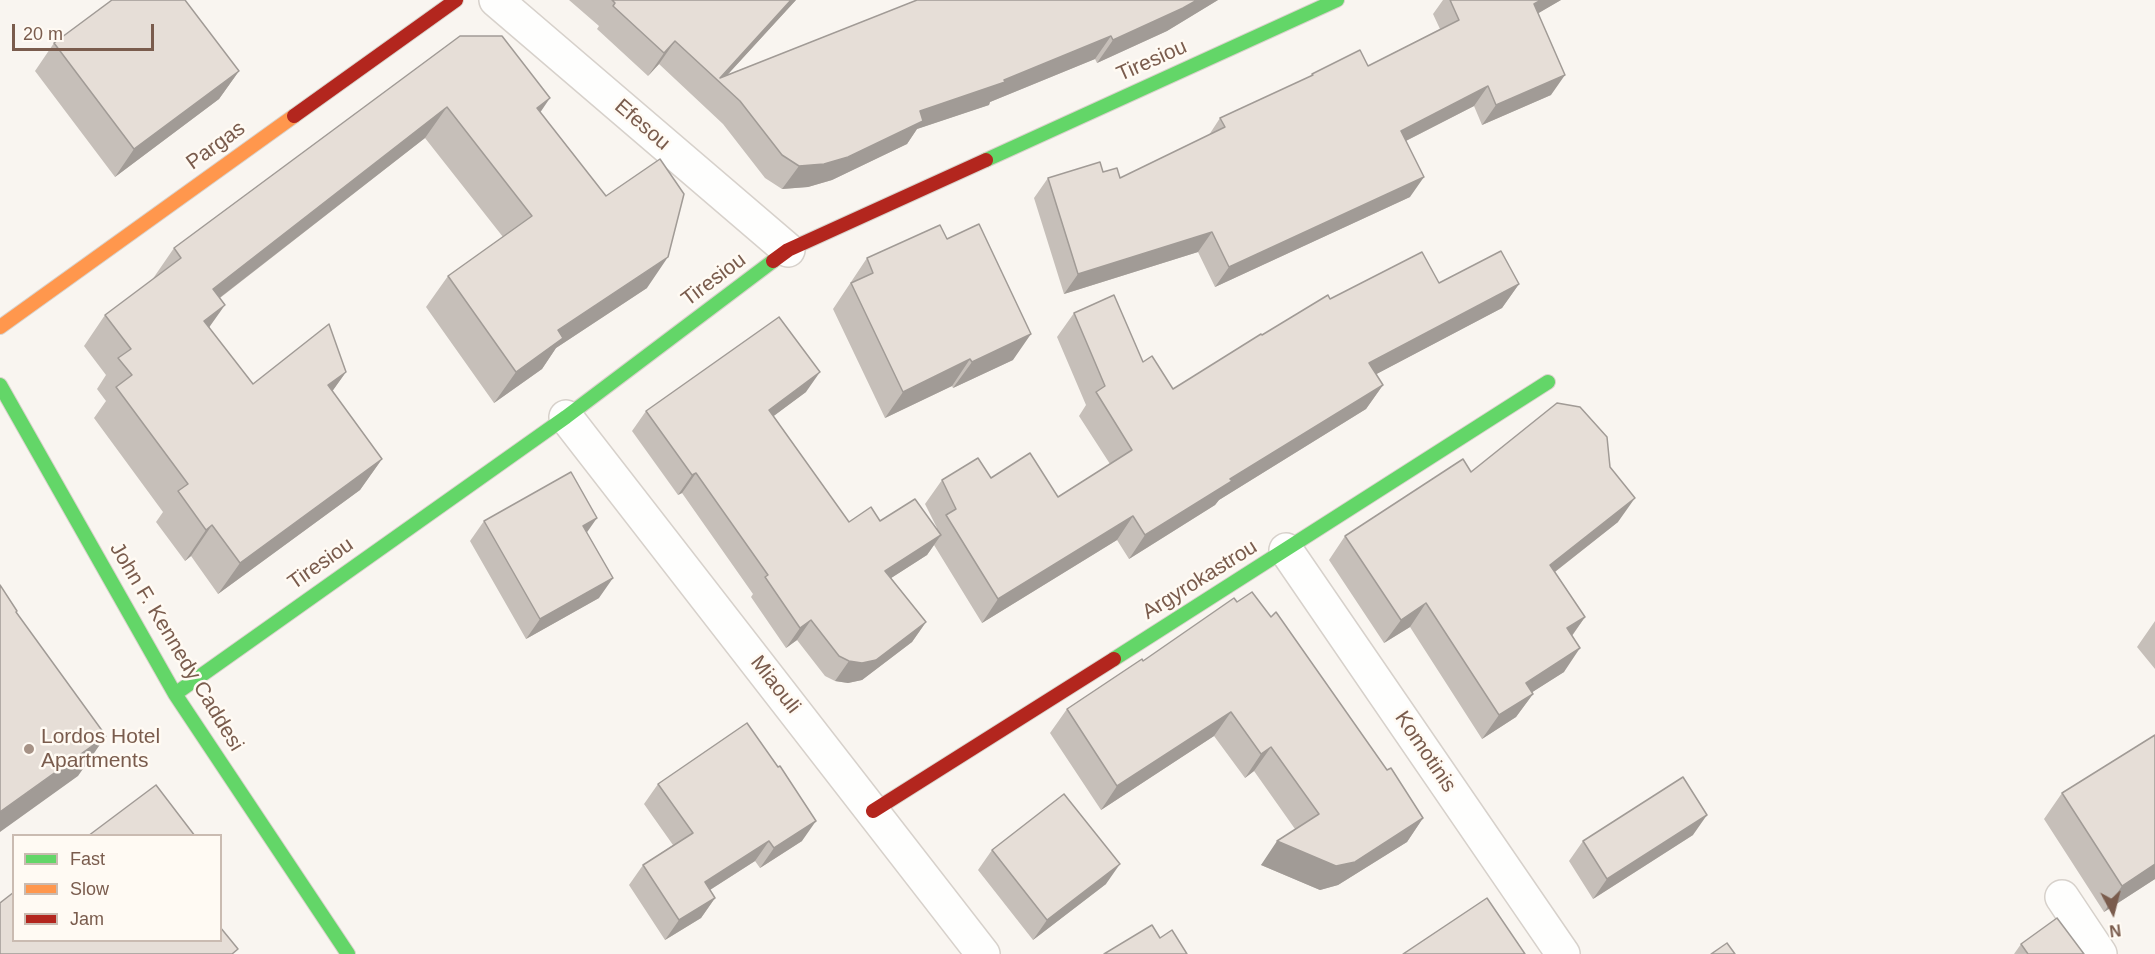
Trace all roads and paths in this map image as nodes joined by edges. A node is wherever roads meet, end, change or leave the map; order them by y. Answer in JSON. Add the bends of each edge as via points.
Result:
{"nodes":[{"id":1,"x":456,"y":0,"type":"edge"},
{"id":2,"x":496,"y":0,"type":"edge"},
{"id":3,"x":1337,"y":0,"type":"edge"},
{"id":4,"x":788,"y":250,"type":"junction"},
{"id":5,"x":0,"y":327,"type":"edge"},
{"id":6,"x":1548,"y":382,"type":"dead end"},
{"id":7,"x":0,"y":385,"type":"edge"},
{"id":8,"x":567,"y":417,"type":"junction"},
{"id":9,"x":1287,"y":550,"type":"junction"},
{"id":10,"x":175,"y":694,"type":"junction"},
{"id":11,"x":873,"y":811,"type":"junction"},
{"id":12,"x":2062,"y":897,"type":"dead end"},
{"id":13,"x":348,"y":954,"type":"edge"},
{"id":14,"x":983,"y":954,"type":"edge"},
{"id":15,"x":1563,"y":954,"type":"edge"},
{"id":16,"x":2100,"y":954,"type":"edge"}],
"edges":[{"from":1,"to":5,"type":"street","name":"Pargas"},
{"from":2,"to":4,"type":"street","name":"Efesou"},
{"from":3,"to":4,"type":"street","name":"Tiresiou"},
{"from":4,"to":8,"type":"street","name":"Tiresiou"},
{"from":6,"to":9,"type":"street","name":"Argyrokastrou"},
{"from":7,"to":10,"type":"street","name":"John F. Kennedy Caddesi"},
{"from":8,"to":10,"type":"street","name":"Tiresiou"},
{"from":8,"to":11,"type":"street","name":"Miaouli"},
{"from":9,"to":11,"type":"street","name":"Argyrokastrou"},
{"from":9,"to":15,"type":"street","name":"Komotinis"},
{"from":10,"to":13,"type":"street","name":"John F. Kennedy Caddesi"},
{"from":11,"to":14,"type":"street","name":"Miaouli"},
{"from":12,"to":16,"type":"street"}]}
